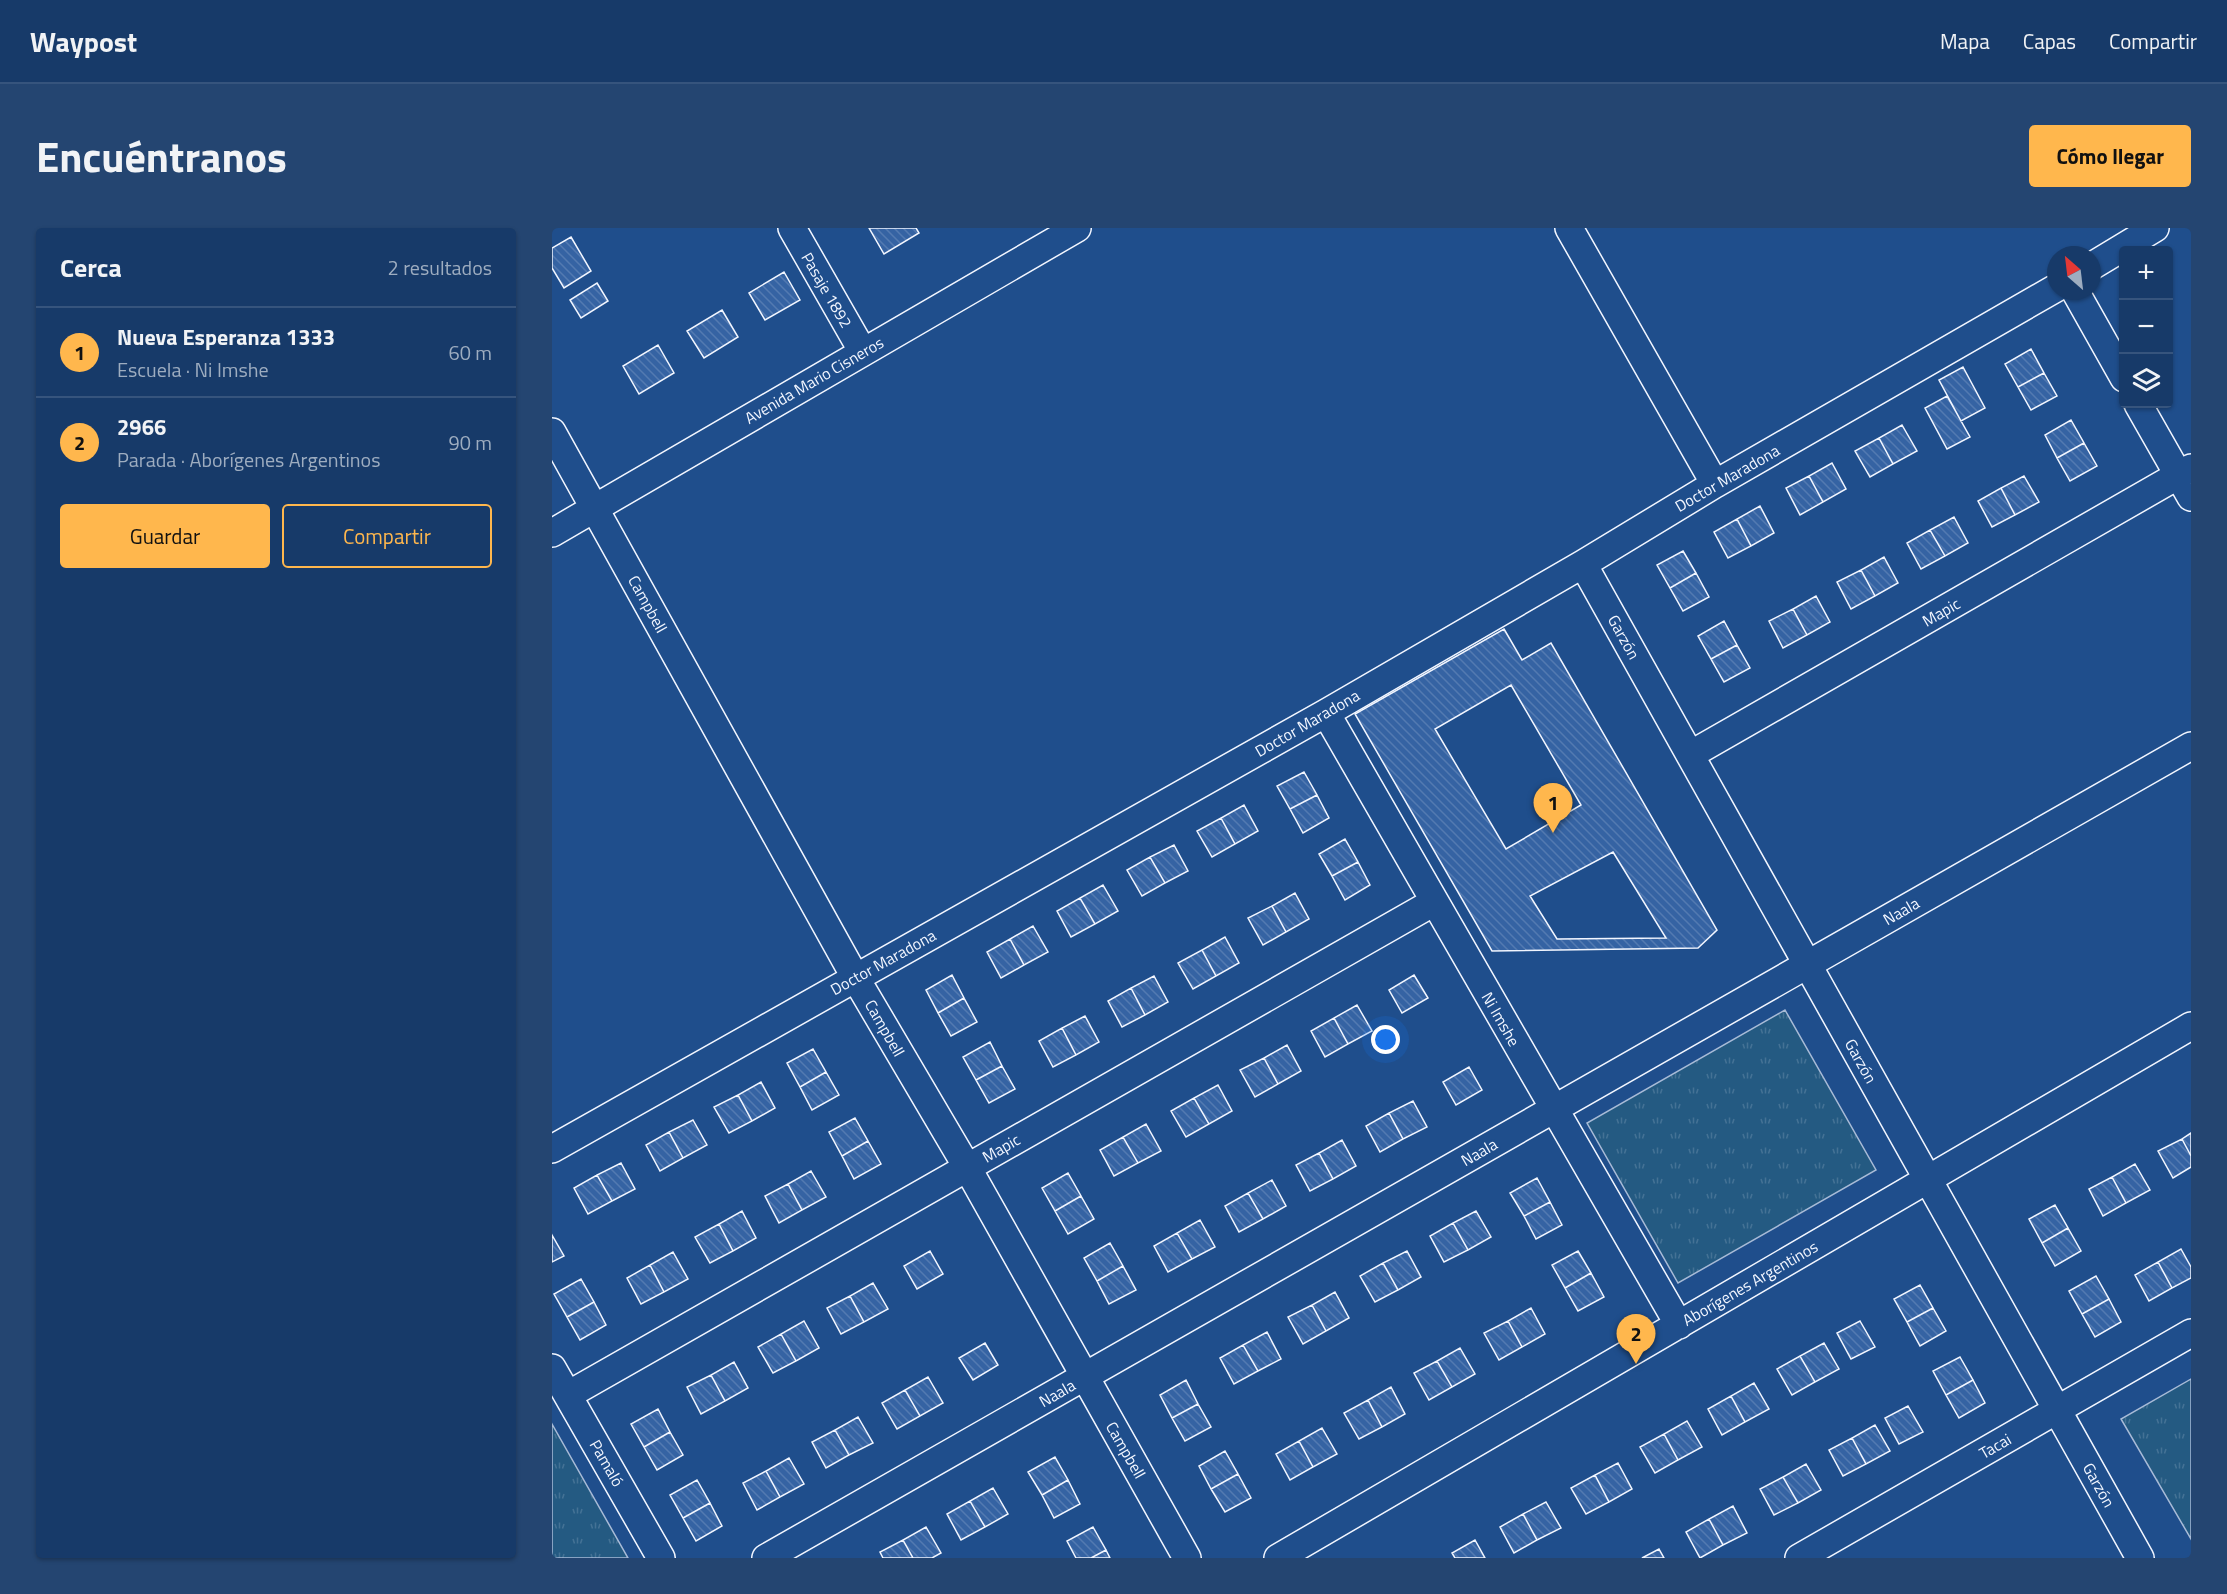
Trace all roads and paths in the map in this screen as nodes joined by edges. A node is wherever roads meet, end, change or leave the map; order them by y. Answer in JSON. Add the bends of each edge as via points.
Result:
{"nodes":[{"id":1,"x":792,"y":228,"type":"edge"},
{"id":2,"x":1077,"y":228,"type":"edge"},
{"id":3,"x":1569,"y":228,"type":"edge"},
{"id":4,"x":2155,"y":228,"type":"edge"},
{"id":5,"x":2101,"y":261,"type":"edge"},
{"id":6,"x":2047,"y":293,"type":"edge"},
{"id":7,"x":2079,"y":300,"type":"edge"},
{"id":8,"x":863,"y":352,"type":"junction"},
{"id":9,"x":2119,"y":369,"type":"edge"},
{"id":10,"x":2141,"y":408,"type":"edge"},
{"id":11,"x":552,"y":432,"type":"edge"},
{"id":12,"x":2187,"y":480,"type":"edge"},
{"id":13,"x":1715,"y":484,"type":"junction"},
{"id":14,"x":595,"y":508,"type":"junction"},
{"id":15,"x":552,"y":533,"type":"edge"},
{"id":16,"x":1582,"y":564,"type":"junction"},
{"id":17,"x":1326,"y":713,"type":"junction"},
{"id":18,"x":2191,"y":746,"type":"edge"},
{"id":19,"x":1690,"y":755,"type":"junction"},
{"id":20,"x":1434,"y":902,"type":"junction"},
{"id":21,"x":1807,"y":964,"type":"junction"},
{"id":22,"x":855,"y":977,"type":"junction"},
{"id":23,"x":2191,"y":1026,"type":"edge"},
{"id":24,"x":1553,"y":1109,"type":"junction"},
{"id":25,"x":552,"y":1149,"type":"edge"},
{"id":26,"x":967,"y":1167,"type":"junction"},
{"id":27,"x":1927,"y":1180,"type":"junction"},
{"id":28,"x":1679,"y":1325,"type":"junction"},
{"id":29,"x":2191,"y":1333,"type":"edge"},
{"id":30,"x":552,"y":1368,"type":"edge"},
{"id":31,"x":1085,"y":1377,"type":"junction"},
{"id":32,"x":568,"y":1395,"type":"junction"},
{"id":33,"x":2057,"y":1410,"type":"junction"},
{"id":34,"x":661,"y":1558,"type":"edge"},
{"id":35,"x":766,"y":1558,"type":"edge"},
{"id":36,"x":1187,"y":1558,"type":"edge"},
{"id":37,"x":1278,"y":1558,"type":"edge"},
{"id":38,"x":1799,"y":1558,"type":"edge"},
{"id":39,"x":2140,"y":1558,"type":"edge"}],
"edges":[{"from":1,"to":8,"type":"street","name":"Pasaje 1892"},
{"from":2,"to":8,"type":"street","name":"Avenida Mario Cisneros"},
{"from":3,"to":13,"type":"street"},
{"from":4,"to":5,"type":"street"},
{"from":6,"to":13,"type":"street","name":"Doctor Maradona"},
{"from":7,"to":9,"type":"street"},
{"from":8,"to":14,"type":"street","name":"Avenida Mario Cisneros"},
{"from":10,"to":12,"type":"street"},
{"from":11,"to":14,"type":"street","name":"Campbell"},
{"from":12,"to":19,"type":"street","name":"Mapic"},
{"from":13,"to":16,"type":"street","name":"Doctor Maradona"},
{"from":14,"to":15,"type":"street","name":"Avenida Mario Cisneros"},
{"from":14,"to":22,"type":"street","name":"Campbell"},
{"from":16,"to":17,"type":"street","name":"Doctor Maradona"},
{"from":16,"to":19,"type":"street","name":"Garzón"},
{"from":17,"to":20,"type":"street","name":"Ni Imshe"},
{"from":17,"to":22,"type":"street","name":"Doctor Maradona"},
{"from":18,"to":21,"type":"street","name":"Naala"},
{"from":19,"to":21,"type":"street","name":"Garzón"},
{"from":20,"to":24,"type":"street","name":"Ni Imshe"},
{"from":20,"to":26,"type":"street","name":"Mapic"},
{"from":21,"to":24,"type":"street","name":"Naala"},
{"from":21,"to":27,"type":"street","name":"Garzón"},
{"from":22,"to":25,"type":"street","name":"Doctor Maradona"},
{"from":22,"to":26,"type":"street","name":"Campbell"},
{"from":23,"to":27,"type":"street","name":"Aborígenes Argentinos"},
{"from":24,"to":28,"type":"street","name":"Ni Imshe"},
{"from":24,"to":31,"type":"street","name":"Naala"},
{"from":26,"to":31,"type":"street","name":"Campbell"},
{"from":26,"to":32,"type":"street","name":"Mapic"},
{"from":27,"to":28,"type":"street","name":"Aborígenes Argentinos"},
{"from":27,"to":33,"type":"street","name":"Garzón"},
{"from":28,"to":37,"type":"street","name":"Aborígenes Argentinos"},
{"from":29,"to":33,"type":"street","name":"Tacai"},
{"from":30,"to":32,"type":"street","name":"Pamaló"},
{"from":31,"to":35,"type":"street","name":"Naala"},
{"from":31,"to":36,"type":"street","name":"Campbell"},
{"from":32,"to":34,"type":"street","name":"Pamaló"},
{"from":33,"to":38,"type":"street","name":"Tacai"},
{"from":33,"to":39,"type":"street","name":"Garzón"}]}
